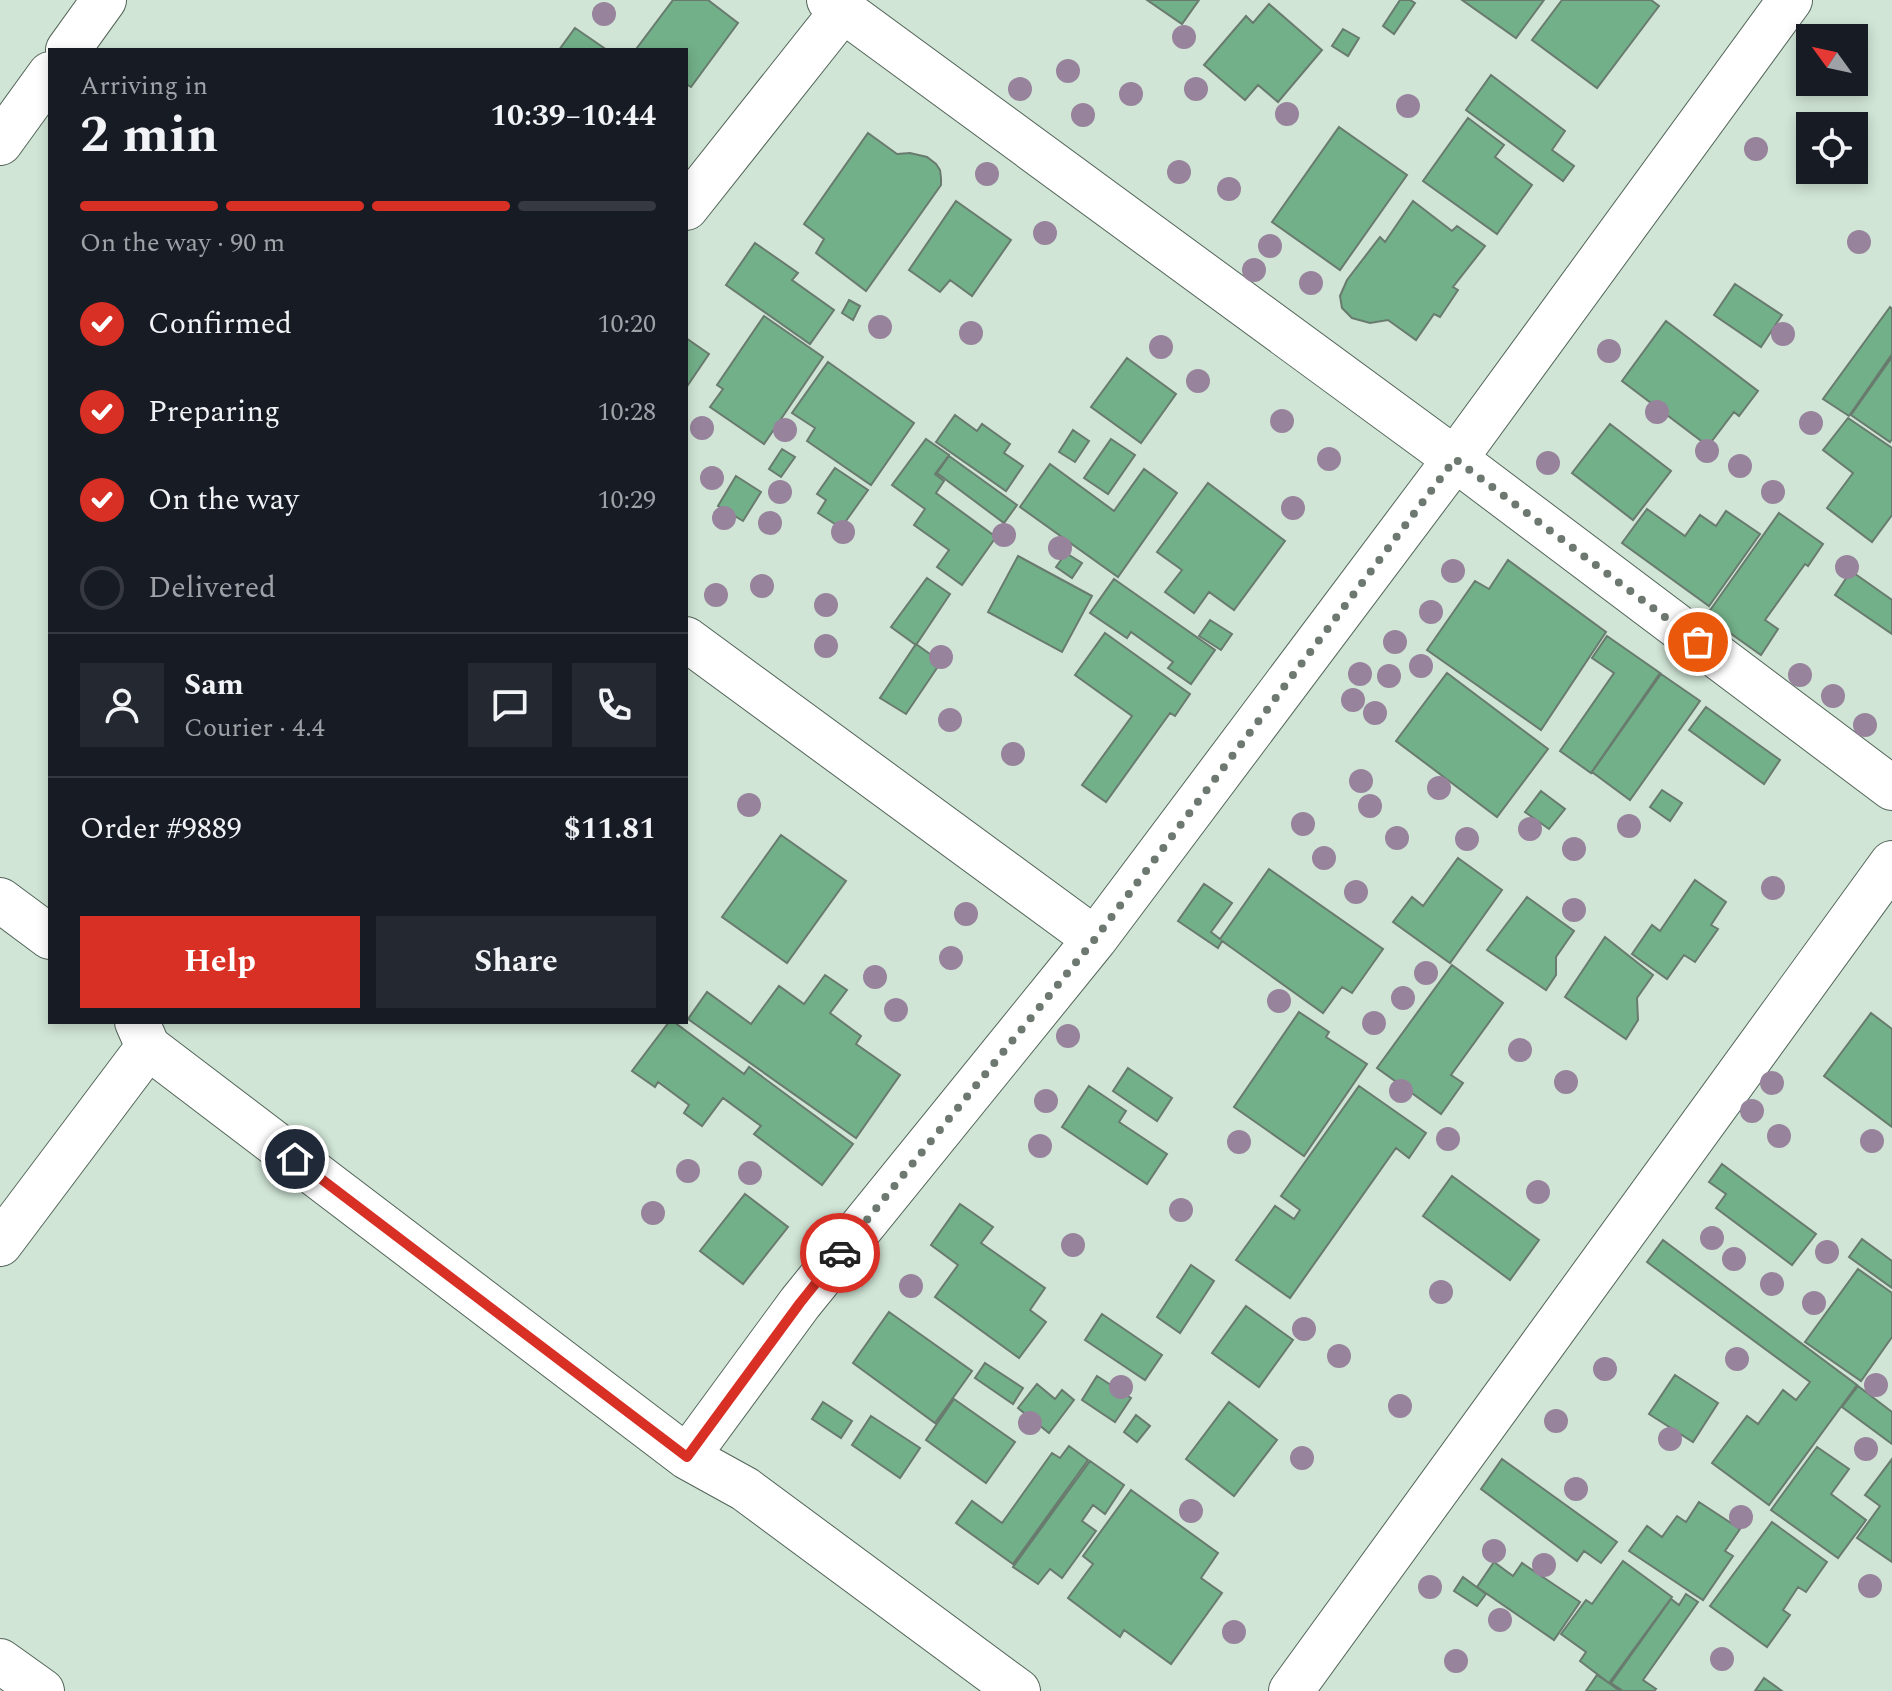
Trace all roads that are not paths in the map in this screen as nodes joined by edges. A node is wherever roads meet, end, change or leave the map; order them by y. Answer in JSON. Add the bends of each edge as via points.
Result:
{"nodes":[{"id":1,"x":104,"y":0,"type":"edge"},
{"id":2,"x":1790,"y":0,"type":"edge"},
{"id":3,"x":836,"y":5,"type":"edge"},
{"id":4,"x":69,"y":48,"type":"edge"},
{"id":5,"x":48,"y":77,"type":"edge"},
{"id":6,"x":0,"y":143,"type":"edge"},
{"id":7,"x":688,"y":205,"type":"edge"},
{"id":8,"x":1455,"y":459,"type":"junction"},
{"id":9,"x":688,"y":640,"type":"edge"},
{"id":10,"x":1892,"y":788,"type":"edge"},
{"id":11,"x":1892,"y":863,"type":"edge"},
{"id":12,"x":0,"y":900,"type":"edge"},
{"id":13,"x":48,"y":936,"type":"edge"},
{"id":14,"x":1095,"y":939,"type":"junction"},
{"id":15,"x":143,"y":1034,"type":"edge"},
{"id":16,"x":0,"y":1244,"type":"edge"},
{"id":17,"x":687,"y":1457,"type":"junction"},
{"id":18,"x":0,"y":1661,"type":"edge"},
{"id":19,"x":42,"y":1691,"type":"edge"},
{"id":20,"x":1018,"y":1691,"type":"edge"},
{"id":21,"x":1291,"y":1691,"type":"edge"}],
"edges":[{"from":1,"to":4,"type":"street"},
{"from":2,"to":8,"type":"street"},
{"from":3,"to":7,"type":"street"},
{"from":3,"to":8,"type":"street"},
{"from":5,"to":6,"type":"street"},
{"from":8,"to":10,"type":"street"},
{"from":8,"to":14,"type":"street"},
{"from":9,"to":14,"type":"street"},
{"from":11,"to":21,"type":"street"},
{"from":12,"to":13,"type":"street"},
{"from":14,"to":17,"type":"street","via":[[800,1303]]},
{"from":15,"to":16,"type":"street"},
{"from":15,"to":17,"type":"street"},
{"from":17,"to":20,"type":"street","via":[[745,1489]]},
{"from":18,"to":19,"type":"street"}]}
